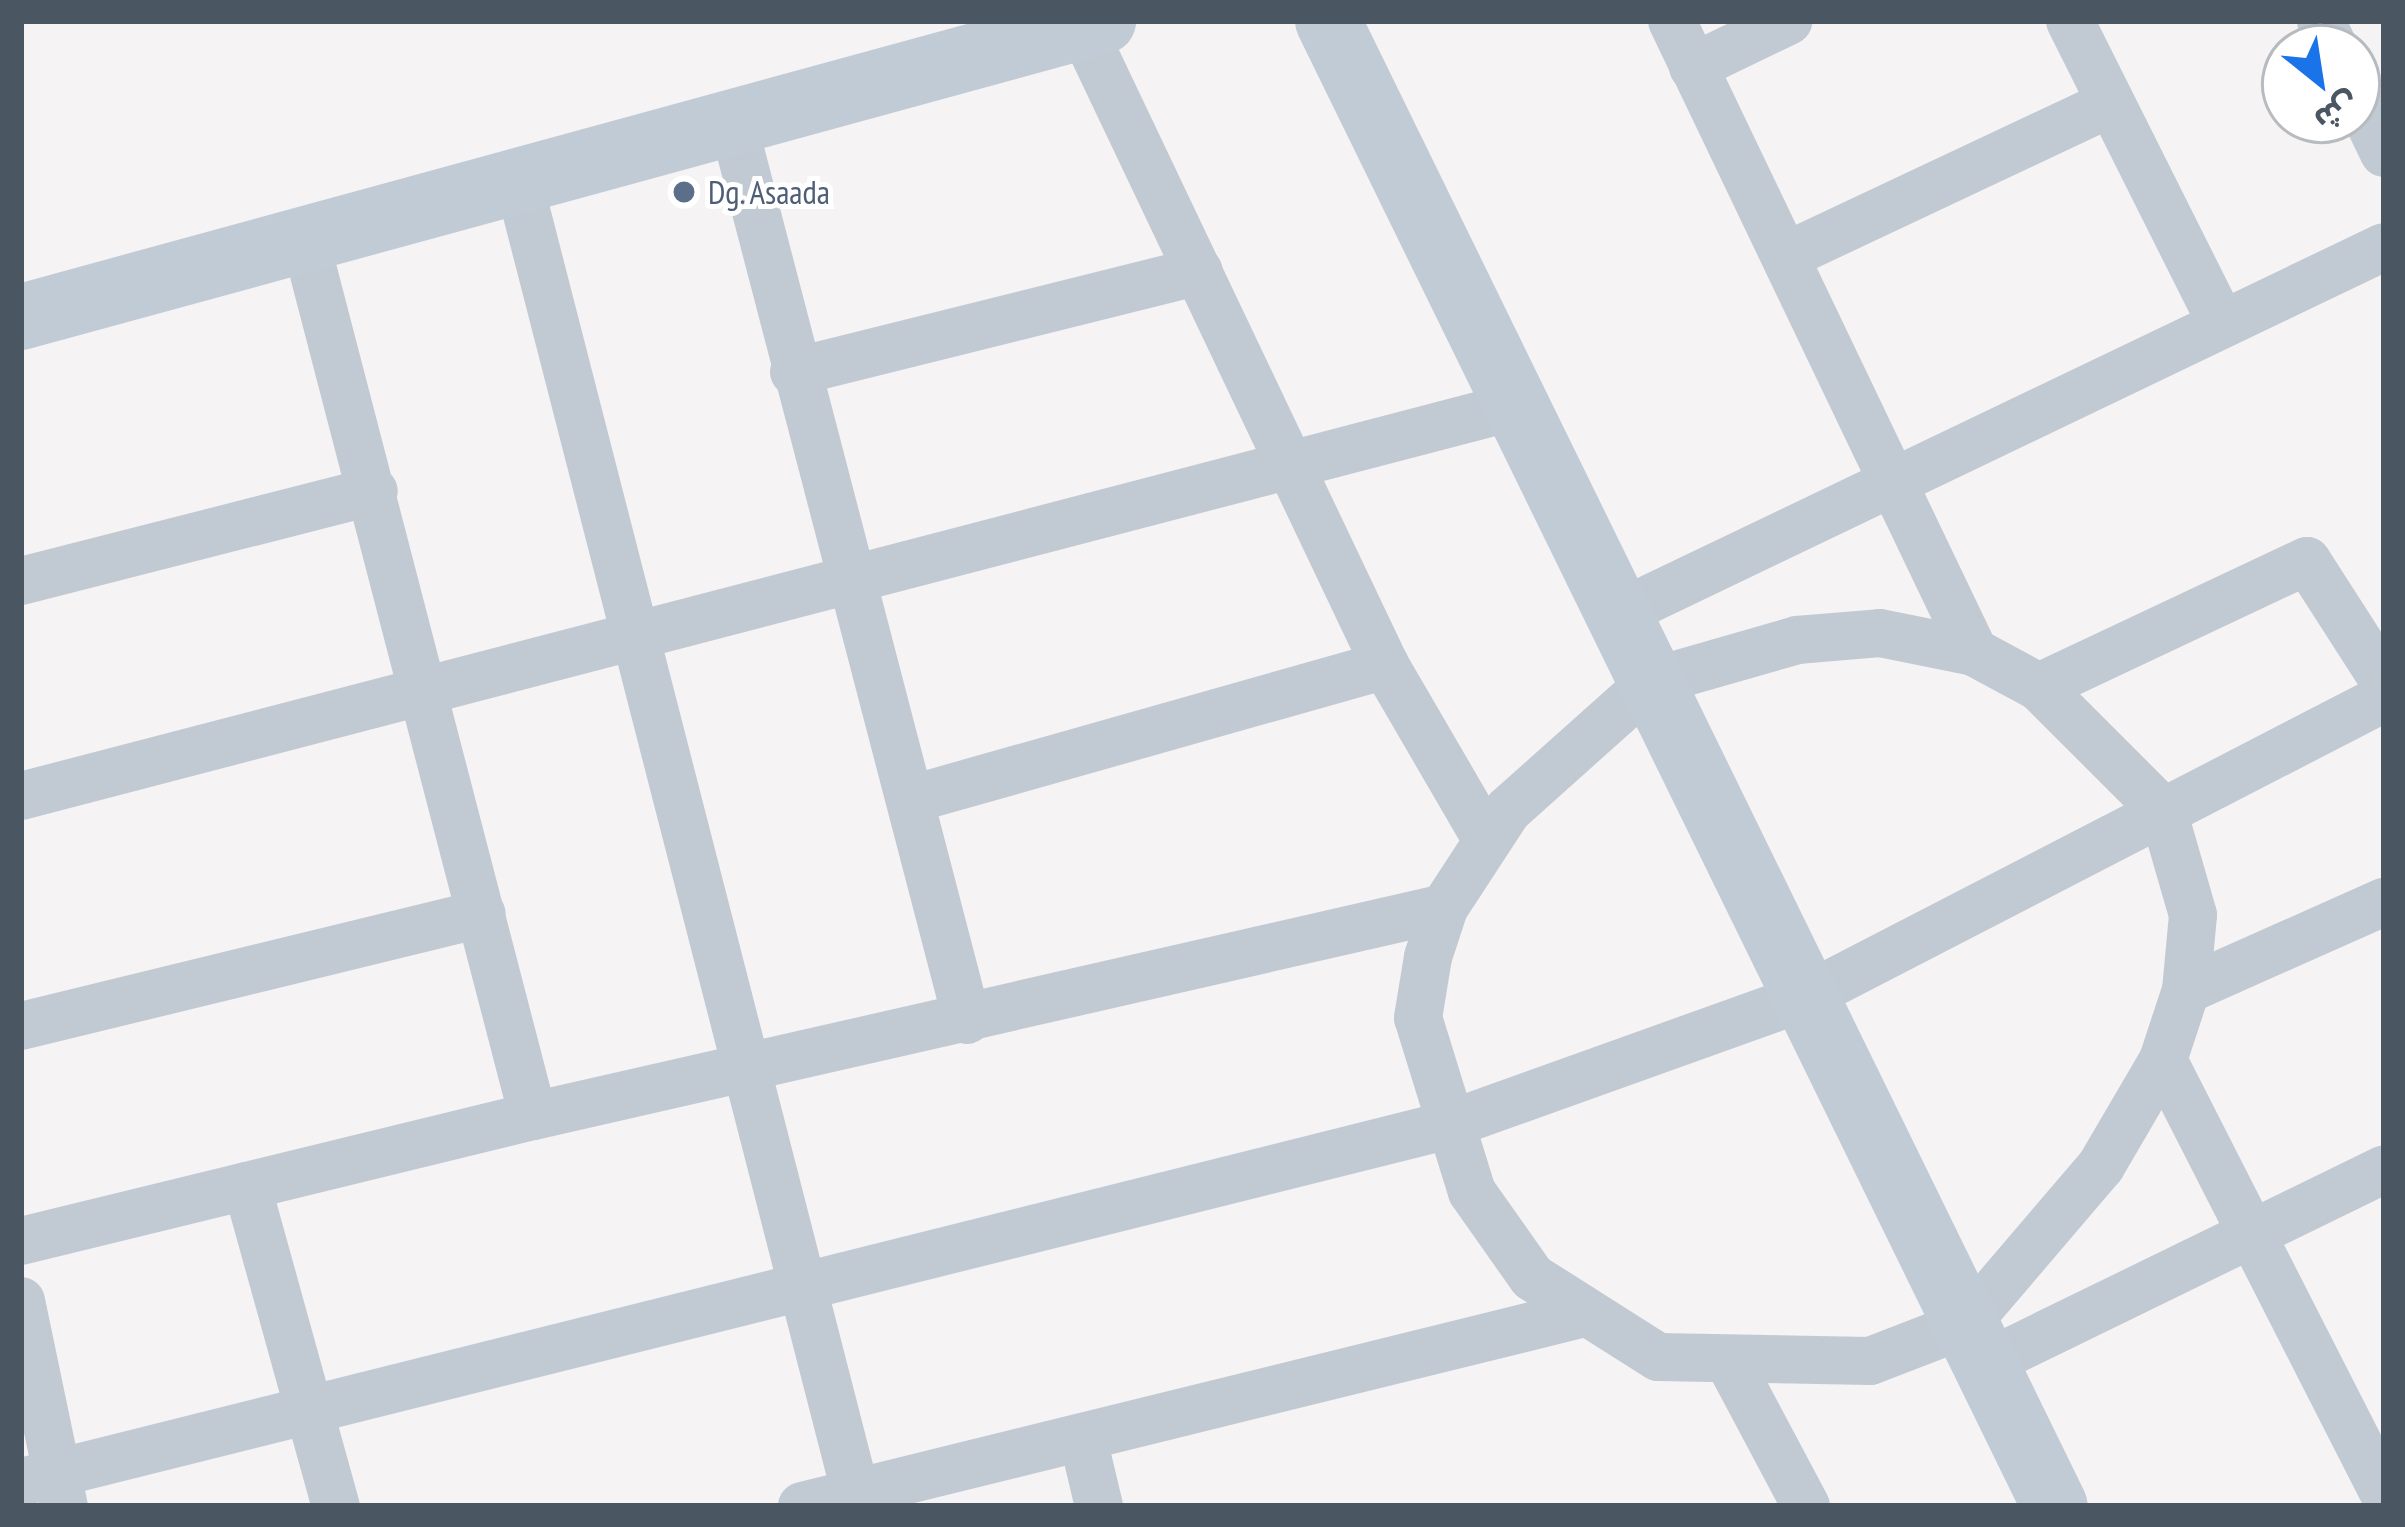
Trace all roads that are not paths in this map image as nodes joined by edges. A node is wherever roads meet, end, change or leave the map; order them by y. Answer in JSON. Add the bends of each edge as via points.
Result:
{"nodes":[{"id":1,"x":1328,"y":21,"type":"edge"},
{"id":2,"x":1672,"y":21,"type":"edge"},
{"id":3,"x":1788,"y":21,"type":"edge"},
{"id":4,"x":2071,"y":21,"type":"edge"},
{"id":5,"x":1093,"y":24,"type":"edge"},
{"id":6,"x":1693,"y":67,"type":"junction"},
{"id":7,"x":2111,"y":103,"type":"junction"},
{"id":8,"x":733,"y":123,"type":"junction"},
{"id":9,"x":519,"y":183,"type":"junction"},
{"id":10,"x":307,"y":247,"type":"junction"},
{"id":11,"x":2384,"y":247,"type":"edge"},
{"id":12,"x":1786,"y":256,"type":"junction"},
{"id":13,"x":1199,"y":271,"type":"junction"},
{"id":14,"x":21,"y":317,"type":"edge"},
{"id":15,"x":2219,"y":317,"type":"junction"},
{"id":16,"x":794,"y":372,"type":"junction"},
{"id":17,"x":1516,"y":406,"type":"junction"},
{"id":18,"x":1291,"y":464,"type":"junction"},
{"id":19,"x":1886,"y":478,"type":"junction"},
{"id":20,"x":374,"y":491,"type":"junction"},
{"id":21,"x":844,"y":578,"type":"junction"},
{"id":22,"x":21,"y":581,"type":"edge"},
{"id":23,"x":1618,"y":614,"type":"junction"},
{"id":24,"x":630,"y":642,"type":"junction"},
{"id":25,"x":1974,"y":652,"type":"junction"},
{"id":26,"x":1385,"y":665,"type":"junction"},
{"id":27,"x":2384,"y":680,"type":"edge"},
{"id":28,"x":1652,"y":682,"type":"junction"},
{"id":29,"x":2038,"y":687,"type":"junction"},
{"id":30,"x":429,"y":692,"type":"junction"},
{"id":31,"x":2384,"y":698,"type":"edge"},
{"id":32,"x":21,"y":796,"type":"edge"},
{"id":33,"x":912,"y":799,"type":"junction"},
{"id":34,"x":2163,"y":811,"type":"junction"},
{"id":35,"x":1487,"y":840,"type":"junction"},
{"id":36,"x":2384,"y":902,"type":"edge"},
{"id":37,"x":1444,"y":908,"type":"junction"},
{"id":38,"x":482,"y":914,"type":"junction"},
{"id":39,"x":2186,"y":990,"type":"junction"},
{"id":40,"x":1805,"y":997,"type":"junction"},
{"id":41,"x":967,"y":1020,"type":"junction"},
{"id":42,"x":21,"y":1026,"type":"edge"},
{"id":43,"x":2163,"y":1060,"type":"junction"},
{"id":44,"x":745,"y":1066,"type":"junction"},
{"id":45,"x":533,"y":1116,"type":"junction"},
{"id":46,"x":1445,"y":1126,"type":"junction"},
{"id":47,"x":2384,"y":1169,"type":"edge"},
{"id":48,"x":247,"y":1186,"type":"junction"},
{"id":49,"x":2254,"y":1227,"type":"junction"},
{"id":50,"x":21,"y":1241,"type":"edge"},
{"id":51,"x":802,"y":1289,"type":"junction"},
{"id":52,"x":21,"y":1301,"type":"edge"},
{"id":53,"x":1585,"y":1313,"type":"junction"},
{"id":54,"x":1976,"y":1344,"type":"junction"},
{"id":55,"x":1732,"y":1365,"type":"junction"},
{"id":56,"x":310,"y":1411,"type":"junction"},
{"id":57,"x":1083,"y":1438,"type":"junction"},
{"id":58,"x":47,"y":1487,"type":"edge"},
{"id":59,"x":2384,"y":1494,"type":"edge"},
{"id":60,"x":857,"y":1499,"type":"edge"},
{"id":61,"x":336,"y":1506,"type":"edge"},
{"id":62,"x":802,"y":1506,"type":"edge"},
{"id":63,"x":1099,"y":1506,"type":"edge"},
{"id":64,"x":1807,"y":1506,"type":"edge"},
{"id":65,"x":2055,"y":1506,"type":"edge"}],
"edges":[{"from":1,"to":17,"type":"street"},
{"from":2,"to":6,"type":"street"},
{"from":3,"to":6,"type":"street"},
{"from":4,"to":7,"type":"street"},
{"from":5,"to":8,"type":"street"},
{"from":5,"to":13,"type":"street"},
{"from":6,"to":12,"type":"street"},
{"from":7,"to":12,"type":"street"},
{"from":7,"to":15,"type":"street"},
{"from":8,"to":9,"type":"street"},
{"from":8,"to":16,"type":"street"},
{"from":9,"to":10,"type":"street"},
{"from":9,"to":24,"type":"street"},
{"from":10,"to":14,"type":"street"},
{"from":10,"to":20,"type":"street"},
{"from":11,"to":15,"type":"street"},
{"from":12,"to":19,"type":"street"},
{"from":13,"to":16,"type":"street"},
{"from":13,"to":18,"type":"street"},
{"from":15,"to":19,"type":"street"},
{"from":16,"to":21,"type":"street"},
{"from":17,"to":18,"type":"street"},
{"from":17,"to":23,"type":"street"},
{"from":18,"to":21,"type":"street"},
{"from":18,"to":26,"type":"street"},
{"from":19,"to":23,"type":"street"},
{"from":19,"to":25,"type":"street"},
{"from":20,"to":22,"type":"street"},
{"from":20,"to":30,"type":"street"},
{"from":21,"to":24,"type":"street"},
{"from":21,"to":33,"type":"street"},
{"from":23,"to":28,"type":"street"},
{"from":24,"to":30,"type":"street"},
{"from":24,"to":44,"type":"street"},
{"from":25,"to":28,"type":"street","via":[[1880,633],[1797,640]]},
{"from":25,"to":29,"type":"street"},
{"from":26,"to":33,"type":"street"},
{"from":26,"to":35,"type":"street"},
{"from":27,"to":29,"type":"street","via":[[2307,561]]},
{"from":28,"to":35,"type":"street"},
{"from":28,"to":40,"type":"street"},
{"from":29,"to":34,"type":"street"},
{"from":30,"to":32,"type":"street"},
{"from":30,"to":38,"type":"street"},
{"from":31,"to":34,"type":"street"},
{"from":33,"to":41,"type":"street"},
{"from":34,"to":39,"type":"street","via":[[2193,915]]},
{"from":34,"to":40,"type":"street"},
{"from":35,"to":37,"type":"street"},
{"from":36,"to":39,"type":"street"},
{"from":37,"to":41,"type":"street"},
{"from":37,"to":46,"type":"street","via":[[1418,1018]]},
{"from":38,"to":42,"type":"street"},
{"from":38,"to":45,"type":"street"},
{"from":39,"to":43,"type":"street"},
{"from":40,"to":46,"type":"street"},
{"from":40,"to":54,"type":"street"},
{"from":41,"to":44,"type":"street"},
{"from":43,"to":49,"type":"street"},
{"from":43,"to":54,"type":"street","via":[[2102,1166]]},
{"from":44,"to":45,"type":"street"},
{"from":44,"to":51,"type":"street"},
{"from":45,"to":48,"type":"street"},
{"from":46,"to":51,"type":"street"},
{"from":46,"to":53,"type":"street","via":[[1472,1192],[1532,1277]]},
{"from":47,"to":49,"type":"street"},
{"from":48,"to":50,"type":"street"},
{"from":48,"to":56,"type":"street"},
{"from":49,"to":54,"type":"street"},
{"from":49,"to":59,"type":"street"},
{"from":51,"to":56,"type":"street"},
{"from":51,"to":60,"type":"street"},
{"from":52,"to":58,"type":"street"},
{"from":53,"to":55,"type":"street","via":[[1658,1357]]},
{"from":53,"to":57,"type":"street"},
{"from":54,"to":55,"type":"street","via":[[1870,1361]]},
{"from":54,"to":65,"type":"street"},
{"from":55,"to":64,"type":"street"},
{"from":56,"to":58,"type":"street"},
{"from":56,"to":61,"type":"street"},
{"from":57,"to":60,"type":"street"},
{"from":57,"to":63,"type":"street"},
{"from":60,"to":62,"type":"street"}]}
